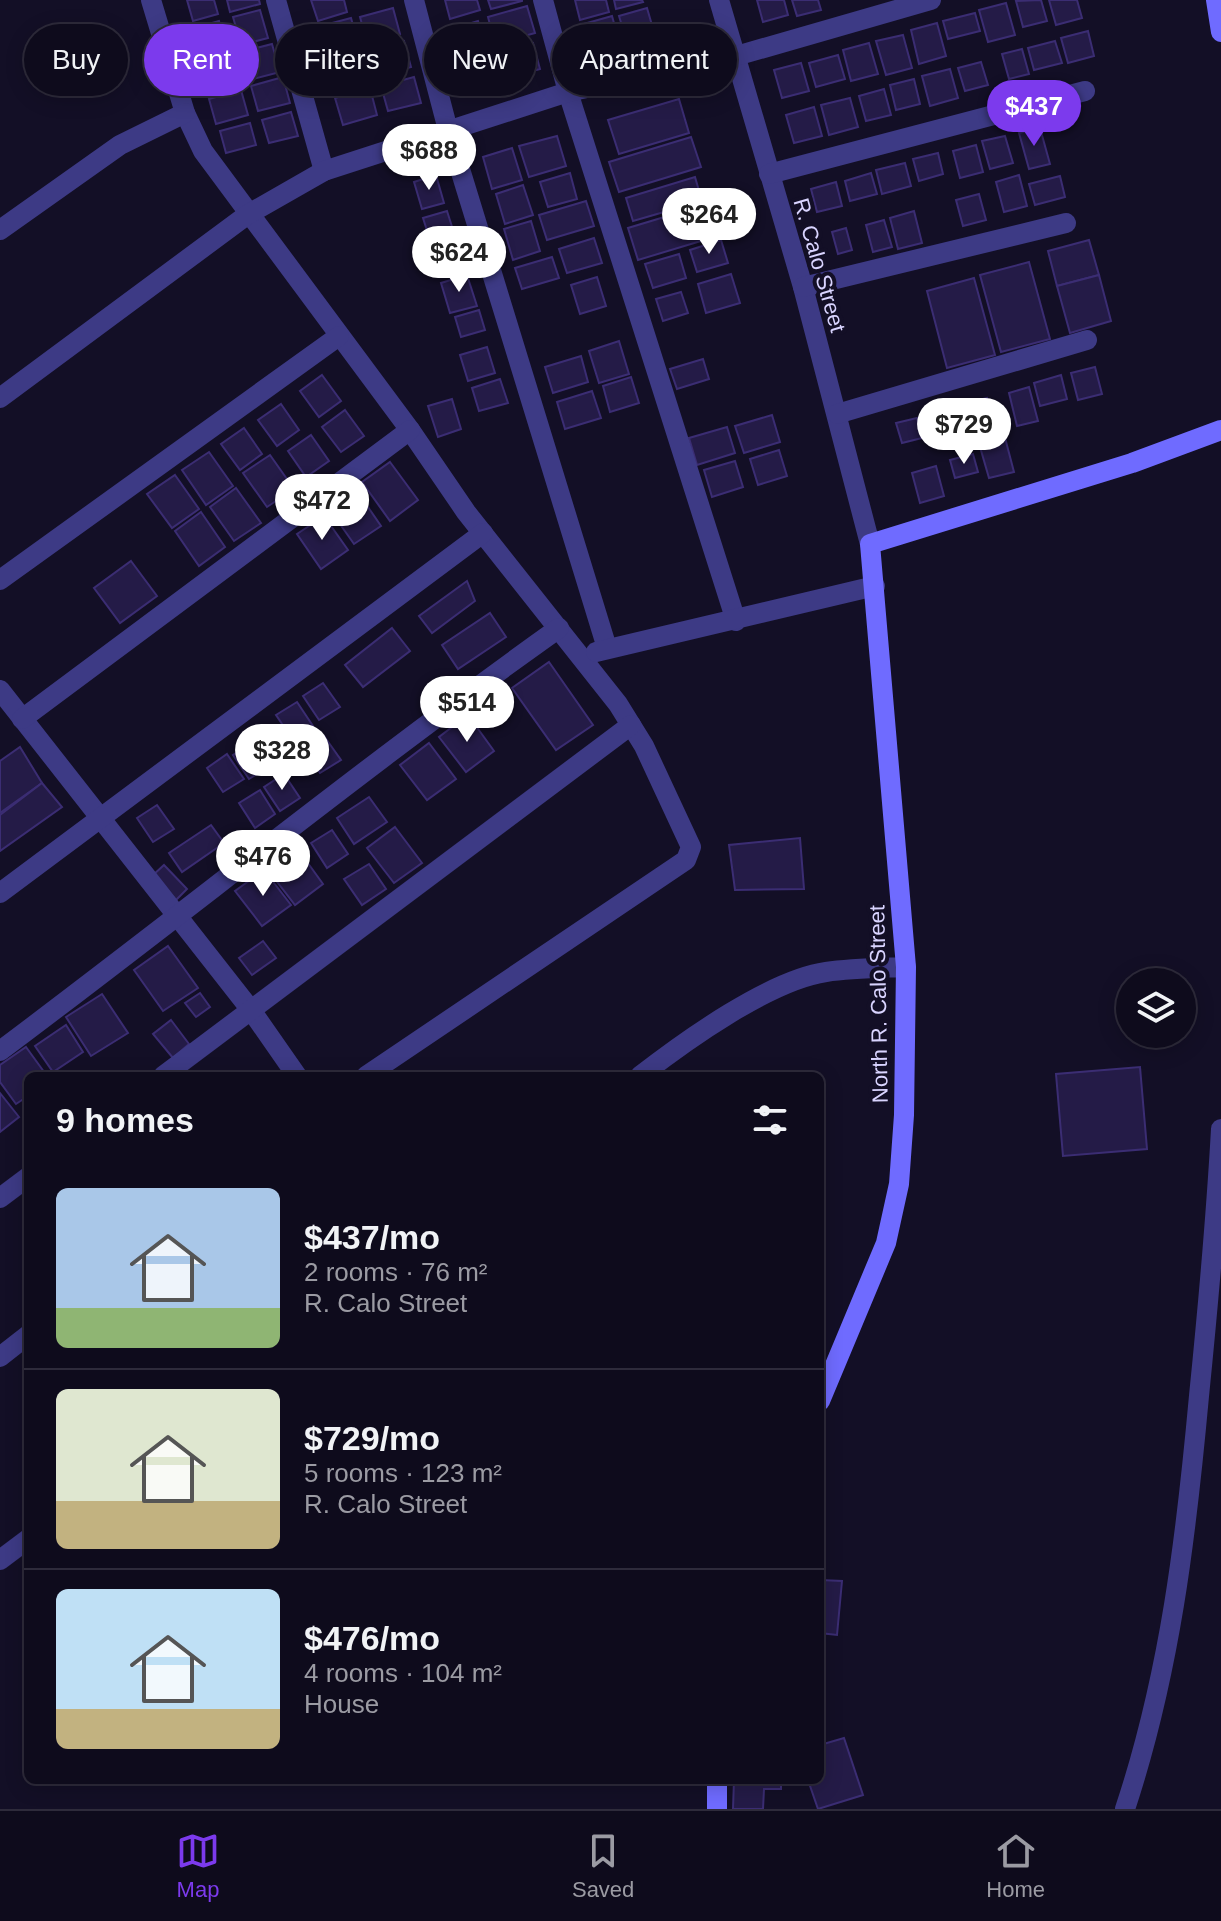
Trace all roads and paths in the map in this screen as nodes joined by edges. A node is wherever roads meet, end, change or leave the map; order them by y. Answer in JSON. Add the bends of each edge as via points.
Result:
{"nodes":[{"id":1,"x":151,"y":0,"type":"edge"},
{"id":2,"x":276,"y":0,"type":"edge"},
{"id":3,"x":414,"y":0,"type":"edge"},
{"id":4,"x":543,"y":0,"type":"edge"},
{"id":5,"x":719,"y":0,"type":"edge"},
{"id":6,"x":931,"y":0,"type":"edge"},
{"id":7,"x":1216,"y":0,"type":"edge"},
{"id":8,"x":726,"y":24,"type":"edge"},
{"id":9,"x":1221,"y":32,"type":"edge"},
{"id":10,"x":552,"y":33,"type":"edge"},
{"id":11,"x":737,"y":56,"type":"edge"},
{"id":12,"x":737,"y":60,"type":"edge"},
{"id":13,"x":1085,"y":91,"type":"dead end"},
{"id":14,"x":555,"y":96,"type":"edge"},
{"id":15,"x":569,"y":96,"type":"edge"},
{"id":16,"x":185,"y":113,"type":"junction"},
{"id":17,"x":448,"y":130,"type":"junction"},
{"id":18,"x":324,"y":171,"type":"junction"},
{"id":19,"x":769,"y":174,"type":"junction"},
{"id":20,"x":247,"y":215,"type":"junction"},
{"id":21,"x":1066,"y":223,"type":"dead end"},
{"id":22,"x":0,"y":230,"type":"edge"},
{"id":23,"x":803,"y":287,"type":"junction"},
{"id":24,"x":339,"y":336,"type":"junction"},
{"id":25,"x":1087,"y":340,"type":"dead end"},
{"id":26,"x":0,"y":398,"type":"edge"},
{"id":27,"x":837,"y":414,"type":"junction"},
{"id":28,"x":410,"y":430,"type":"junction"},
{"id":29,"x":1221,"y":430,"type":"edge"},
{"id":30,"x":483,"y":533,"type":"junction"},
{"id":31,"x":870,"y":544,"type":"junction"},
{"id":32,"x":0,"y":580,"type":"edge"},
{"id":33,"x":875,"y":586,"type":"junction"},
{"id":34,"x":736,"y":621,"type":"junction"},
{"id":35,"x":559,"y":628,"type":"junction"},
{"id":36,"x":607,"y":648,"type":"junction"},
{"id":37,"x":581,"y":656,"type":"junction"},
{"id":38,"x":0,"y":690,"type":"edge"},
{"id":39,"x":22,"y":719,"type":"junction"},
{"id":40,"x":631,"y":725,"type":"junction"},
{"id":41,"x":100,"y":818,"type":"junction"},
{"id":42,"x":0,"y":893,"type":"edge"},
{"id":43,"x":178,"y":917,"type":"junction"},
{"id":44,"x":906,"y":967,"type":"junction"},
{"id":45,"x":251,"y":1010,"type":"junction"},
{"id":46,"x":0,"y":1051,"type":"edge"},
{"id":47,"x":168,"y":1072,"type":"edge"},
{"id":48,"x":294,"y":1072,"type":"edge"},
{"id":49,"x":372,"y":1072,"type":"edge"},
{"id":50,"x":646,"y":1072,"type":"edge"},
{"id":51,"x":1221,"y":1129,"type":"edge"},
{"id":52,"x":24,"y":1180,"type":"edge"},
{"id":53,"x":0,"y":1198,"type":"edge"},
{"id":54,"x":24,"y":1338,"type":"edge"},
{"id":55,"x":0,"y":1357,"type":"edge"},
{"id":56,"x":824,"y":1391,"type":"edge"},
{"id":57,"x":24,"y":1542,"type":"edge"},
{"id":58,"x":0,"y":1560,"type":"edge"},
{"id":59,"x":717,"y":1784,"type":"edge"},
{"id":60,"x":717,"y":1809,"type":"edge"},
{"id":61,"x":1125,"y":1809,"type":"edge"}],
"edges":[{"from":1,"to":16,"type":"street"},
{"from":2,"to":18,"type":"street"},
{"from":3,"to":17,"type":"street"},
{"from":4,"to":10,"type":"street"},
{"from":5,"to":8,"type":"street","name":"R. Calo Street"},
{"from":6,"to":11,"type":"street"},
{"from":7,"to":9,"type":"main road"},
{"from":12,"to":19,"type":"street","name":"R. Calo Street"},
{"from":13,"to":19,"type":"street"},
{"from":14,"to":17,"type":"street"},
{"from":15,"to":34,"type":"street"},
{"from":16,"to":20,"type":"street","via":[[203,151]]},
{"from":16,"to":22,"type":"street","via":[[120,145]]},
{"from":17,"to":18,"type":"street"},
{"from":17,"to":36,"type":"street"},
{"from":18,"to":20,"type":"street"},
{"from":19,"to":23,"type":"street","name":"R. Calo Street"},
{"from":20,"to":24,"type":"street"},
{"from":20,"to":26,"type":"street"},
{"from":21,"to":23,"type":"street"},
{"from":23,"to":27,"type":"street","name":"R. Calo Street"},
{"from":24,"to":28,"type":"street"},
{"from":24,"to":32,"type":"street"},
{"from":25,"to":27,"type":"street"},
{"from":27,"to":31,"type":"street","name":"R. Calo Street"},
{"from":28,"to":30,"type":"street"},
{"from":28,"to":39,"type":"street"},
{"from":29,"to":31,"type":"main road"},
{"from":30,"to":35,"type":"street"},
{"from":30,"to":41,"type":"street"},
{"from":31,"to":33,"type":"main road","name":"North R. Calo Street"},
{"from":33,"to":34,"type":"street"},
{"from":33,"to":44,"type":"main road","name":"North R. Calo Street"},
{"from":34,"to":36,"type":"street"},
{"from":35,"to":37,"type":"street"},
{"from":35,"to":43,"type":"street","via":[[402,740]]},
{"from":36,"to":37,"type":"street"},
{"from":37,"to":40,"type":"street"},
{"from":38,"to":39,"type":"street"},
{"from":39,"to":41,"type":"street"},
{"from":40,"to":45,"type":"street"},
{"from":40,"to":49,"type":"street","via":[[689,841],[688,857]]},
{"from":41,"to":42,"type":"street"},
{"from":41,"to":43,"type":"street"},
{"from":43,"to":45,"type":"street"},
{"from":43,"to":46,"type":"street"},
{"from":44,"to":50,"type":"street","via":[[799,978]]},
{"from":44,"to":56,"type":"main road","name":"North R. Calo Street","via":[[899,1184],[886,1243]]},
{"from":45,"to":47,"type":"street"},
{"from":45,"to":48,"type":"street"},
{"from":51,"to":61,"type":"street","via":[[1178,1592],[1151,1731]]},
{"from":52,"to":53,"type":"street"},
{"from":54,"to":55,"type":"street"},
{"from":57,"to":58,"type":"street"},
{"from":59,"to":60,"type":"main road"}]}
